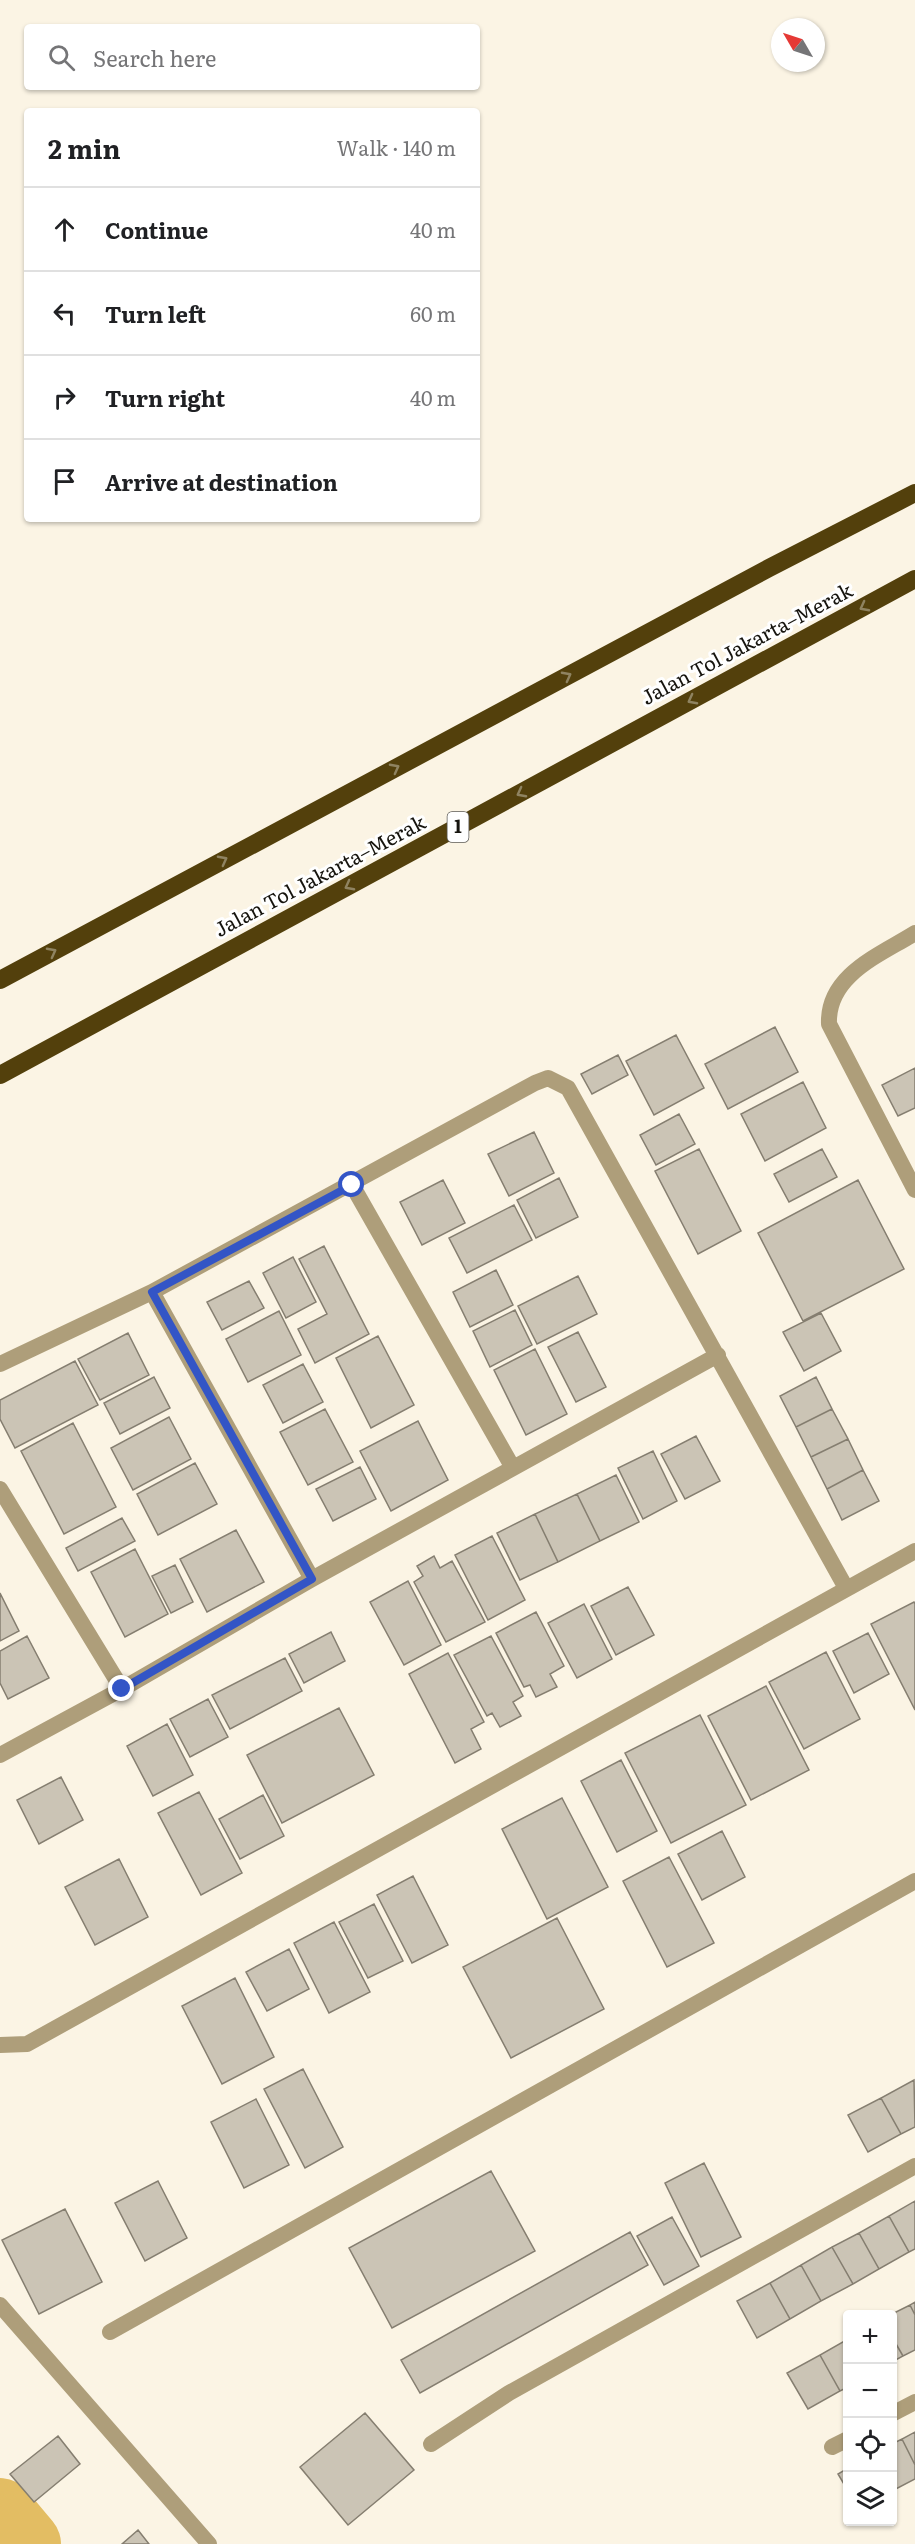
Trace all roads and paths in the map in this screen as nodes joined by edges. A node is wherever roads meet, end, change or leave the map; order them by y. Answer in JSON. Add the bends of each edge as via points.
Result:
{"nodes":[{"id":1,"x":915,"y":493,"type":"edge"},
{"id":2,"x":915,"y":579,"type":"edge"},
{"id":3,"x":915,"y":933,"type":"edge"},
{"id":4,"x":0,"y":980,"type":"edge"},
{"id":5,"x":0,"y":1075,"type":"edge"},
{"id":6,"x":352,"y":1185,"type":"junction"},
{"id":7,"x":915,"y":1190,"type":"edge"},
{"id":8,"x":152,"y":1292,"type":"junction"},
{"id":9,"x":718,"y":1355,"type":"junction"},
{"id":10,"x":0,"y":1365,"type":"edge"},
{"id":11,"x":513,"y":1468,"type":"junction"},
{"id":12,"x":0,"y":1489,"type":"edge"},
{"id":13,"x":915,"y":1551,"type":"edge"},
{"id":14,"x":312,"y":1579,"type":"junction"},
{"id":15,"x":846,"y":1588,"type":"junction"},
{"id":16,"x":122,"y":1689,"type":"junction"},
{"id":17,"x":0,"y":1755,"type":"edge"},
{"id":18,"x":915,"y":1881,"type":"edge"},
{"id":19,"x":0,"y":2045,"type":"edge"},
{"id":20,"x":915,"y":2166,"type":"edge"},
{"id":21,"x":0,"y":2305,"type":"edge"},
{"id":22,"x":110,"y":2332,"type":"dead end"},
{"id":23,"x":915,"y":2402,"type":"edge"},
{"id":24,"x":897,"y":2411,"type":"edge"},
{"id":25,"x":843,"y":2442,"type":"edge"},
{"id":26,"x":431,"y":2444,"type":"dead end"},
{"id":27,"x":832,"y":2447,"type":"dead end"},
{"id":28,"x":209,"y":2544,"type":"edge"}],
"edges":[{"from":4,"to":1,"type":"highway","one_way":true},
{"from":2,"to":5,"type":"highway","name":"Jalan Tol Jakarta–Merak","number":"1","one_way":true},
{"from":3,"to":7,"type":"street","via":[[848,976],[828,1009],[829,1024]]},
{"from":6,"to":8,"type":"street"},
{"from":6,"to":9,"type":"street","via":[[535,1083],[548,1078],[559,1082],[568,1088]]},
{"from":6,"to":11,"type":"street"},
{"from":8,"to":10,"type":"street"},
{"from":8,"to":14,"type":"street"},
{"from":9,"to":11,"type":"street"},
{"from":9,"to":15,"type":"street"},
{"from":11,"to":14,"type":"street"},
{"from":12,"to":16,"type":"street"},
{"from":13,"to":15,"type":"street"},
{"from":14,"to":16,"type":"street"},
{"from":15,"to":19,"type":"street","via":[[27,2044]]},
{"from":16,"to":17,"type":"street"},
{"from":18,"to":22,"type":"street"},
{"from":20,"to":26,"type":"street","via":[[509,2393]]},
{"from":21,"to":28,"type":"street"},
{"from":23,"to":24,"type":"street"},
{"from":25,"to":27,"type":"street"}]}
